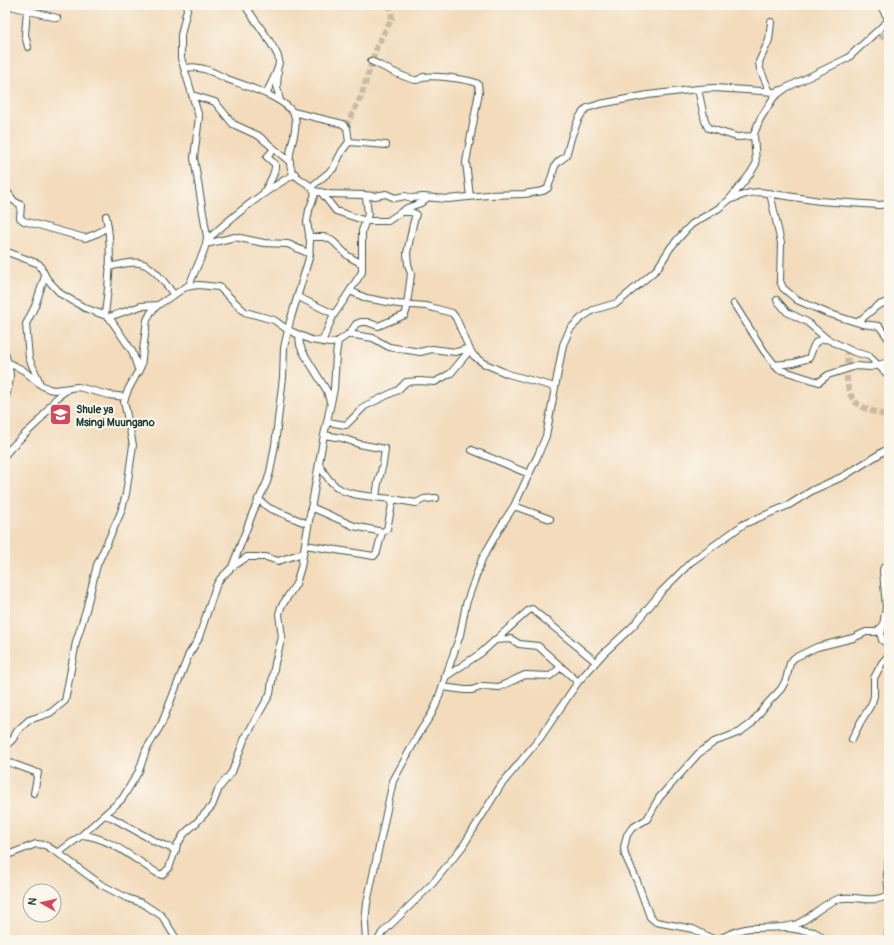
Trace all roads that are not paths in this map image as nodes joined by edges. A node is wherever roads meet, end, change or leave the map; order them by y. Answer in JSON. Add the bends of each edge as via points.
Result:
{"nodes":[{"id":1,"x":7,"y":5,"type":"edge"},
{"id":2,"x":192,"y":5,"type":"edge"},
{"id":3,"x":245,"y":5,"type":"edge"},
{"id":4,"x":880,"y":5,"type":"edge"},
{"id":5,"x":187,"y":8,"type":"edge"},
{"id":6,"x":27,"y":10,"type":"junction"},
{"id":7,"x":57,"y":18,"type":"dead end"},
{"id":8,"x":889,"y":20,"type":"edge"},
{"id":9,"x":771,"y":22,"type":"dead end"},
{"id":10,"x":28,"y":48,"type":"dead end"},
{"id":11,"x":371,"y":61,"type":"dead end"},
{"id":12,"x":278,"y":65,"type":"junction"},
{"id":13,"x":184,"y":69,"type":"junction"},
{"id":14,"x":698,"y":89,"type":"junction"},
{"id":15,"x":782,"y":90,"type":"junction"},
{"id":16,"x":770,"y":92,"type":"junction"},
{"id":17,"x":266,"y":94,"type":"junction"},
{"id":18,"x":192,"y":95,"type":"junction"},
{"id":19,"x":280,"y":101,"type":"junction"},
{"id":20,"x":293,"y":112,"type":"junction"},
{"id":21,"x":754,"y":136,"type":"junction"},
{"id":22,"x":349,"y":142,"type":"junction"},
{"id":23,"x":386,"y":145,"type":"dead end"},
{"id":24,"x":274,"y":149,"type":"junction"},
{"id":25,"x":290,"y":162,"type":"junction"},
{"id":26,"x":295,"y":174,"type":"junction"},
{"id":27,"x":5,"y":189,"type":"edge"},
{"id":28,"x":313,"y":189,"type":"junction"},
{"id":29,"x":321,"y":192,"type":"junction"},
{"id":30,"x":263,"y":193,"type":"junction"},
{"id":31,"x":770,"y":193,"type":"junction"},
{"id":32,"x":363,"y":195,"type":"junction"},
{"id":33,"x":427,"y":198,"type":"junction"},
{"id":34,"x":470,"y":198,"type":"junction"},
{"id":35,"x":729,"y":200,"type":"junction"},
{"id":36,"x":889,"y":204,"type":"edge"},
{"id":37,"x":401,"y":212,"type":"junction"},
{"id":38,"x":106,"y":216,"type":"dead end"},
{"id":39,"x":366,"y":220,"type":"junction"},
{"id":40,"x":108,"y":226,"type":"junction"},
{"id":41,"x":309,"y":237,"type":"junction"},
{"id":42,"x":207,"y":242,"type":"junction"},
{"id":43,"x":5,"y":252,"type":"edge"},
{"id":44,"x":310,"y":254,"type":"junction"},
{"id":45,"x":362,"y":264,"type":"junction"},
{"id":46,"x":110,"y":267,"type":"junction"},
{"id":47,"x":45,"y":276,"type":"junction"},
{"id":48,"x":186,"y":287,"type":"junction"},
{"id":49,"x":350,"y":292,"type":"junction"},
{"id":50,"x":174,"y":295,"type":"junction"},
{"id":51,"x":298,"y":297,"type":"junction"},
{"id":52,"x":777,"y":300,"type":"dead end"},
{"id":53,"x":889,"y":301,"type":"edge"},
{"id":54,"x":734,"y":304,"type":"dead end"},
{"id":55,"x":158,"y":305,"type":"junction"},
{"id":56,"x":407,"y":305,"type":"junction"},
{"id":57,"x":334,"y":314,"type":"junction"},
{"id":58,"x":107,"y":315,"type":"junction"},
{"id":59,"x":858,"y":322,"type":"junction"},
{"id":60,"x":288,"y":330,"type":"junction"},
{"id":61,"x":348,"y":334,"type":"junction"},
{"id":62,"x":299,"y":336,"type":"junction"},
{"id":63,"x":889,"y":339,"type":"edge"},
{"id":64,"x":827,"y":340,"type":"junction"},
{"id":65,"x":338,"y":341,"type":"junction"},
{"id":66,"x":322,"y":342,"type":"junction"},
{"id":67,"x":469,"y":349,"type":"junction"},
{"id":68,"x":5,"y":352,"type":"edge"},
{"id":69,"x":889,"y":362,"type":"edge"},
{"id":70,"x":9,"y":363,"type":"junction"},
{"id":71,"x":774,"y":365,"type":"junction"},
{"id":72,"x":879,"y":366,"type":"junction"},
{"id":73,"x":139,"y":372,"type":"junction"},
{"id":74,"x":889,"y":376,"type":"edge"},
{"id":75,"x":41,"y":385,"type":"junction"},
{"id":76,"x":555,"y":387,"type":"junction"},
{"id":77,"x":70,"y":388,"type":"junction"},
{"id":78,"x":125,"y":397,"type":"junction"},
{"id":79,"x":5,"y":399,"type":"edge"},
{"id":80,"x":331,"y":405,"type":"junction"},
{"id":81,"x":327,"y":422,"type":"junction"},
{"id":82,"x":324,"y":435,"type":"junction"},
{"id":83,"x":889,"y":448,"type":"edge"},
{"id":84,"x":472,"y":450,"type":"dead end"},
{"id":85,"x":5,"y":455,"type":"edge"},
{"id":86,"x":319,"y":464,"type":"junction"},
{"id":87,"x":528,"y":474,"type":"junction"},
{"id":88,"x":376,"y":497,"type":"junction"},
{"id":89,"x":436,"y":498,"type":"dead end"},
{"id":90,"x":258,"y":499,"type":"junction"},
{"id":91,"x":393,"y":500,"type":"junction"},
{"id":92,"x":514,"y":506,"type":"junction"},
{"id":93,"x":311,"y":507,"type":"junction"},
{"id":94,"x":550,"y":519,"type":"dead end"},
{"id":95,"x":308,"y":524,"type":"junction"},
{"id":96,"x":382,"y":532,"type":"junction"},
{"id":97,"x":305,"y":545,"type":"junction"},
{"id":98,"x":303,"y":553,"type":"junction"},
{"id":99,"x":232,"y":567,"type":"junction"},
{"id":100,"x":889,"y":568,"type":"edge"},
{"id":101,"x":884,"y":625,"type":"junction"},
{"id":102,"x":495,"y":640,"type":"junction"},
{"id":103,"x":889,"y":646,"type":"edge"},
{"id":104,"x":889,"y":655,"type":"edge"},
{"id":105,"x":596,"y":662,"type":"junction"},
{"id":106,"x":561,"y":667,"type":"junction"},
{"id":107,"x":445,"y":677,"type":"junction"},
{"id":108,"x":578,"y":682,"type":"junction"},
{"id":109,"x":442,"y":688,"type":"junction"},
{"id":110,"x":852,"y":739,"type":"dead end"},
{"id":111,"x":5,"y":747,"type":"edge"},
{"id":112,"x":5,"y":761,"type":"edge"},
{"id":113,"x":34,"y":793,"type":"dead end"},
{"id":114,"x":104,"y":815,"type":"junction"},
{"id":115,"x":82,"y":835,"type":"junction"},
{"id":116,"x":176,"y":850,"type":"junction"},
{"id":117,"x":58,"y":853,"type":"junction"},
{"id":118,"x":5,"y":856,"type":"edge"},
{"id":119,"x":889,"y":857,"type":"edge"},
{"id":120,"x":889,"y":896,"type":"edge"},
{"id":121,"x":889,"y":926,"type":"edge"},
{"id":122,"x":785,"y":927,"type":"junction"},
{"id":123,"x":177,"y":940,"type":"edge"},
{"id":124,"x":366,"y":940,"type":"edge"},
{"id":125,"x":378,"y":940,"type":"edge"},
{"id":126,"x":716,"y":940,"type":"edge"},
{"id":127,"x":824,"y":940,"type":"edge"},
{"id":128,"x":887,"y":940,"type":"edge"}],
"edges":[{"from":1,"to":6,"type":"street"},
{"from":2,"to":5,"type":"street"},
{"from":3,"to":12,"type":"street","via":[[275,50],[279,59]]},
{"from":4,"to":8,"type":"street"},
{"from":5,"to":13,"type":"street","via":[[181,41]]},
{"from":6,"to":7,"type":"street"},
{"from":6,"to":10,"type":"street","via":[[25,34]]},
{"from":8,"to":15,"type":"street","via":[[848,58]]},
{"from":9,"to":16,"type":"street","via":[[769,40],[759,62]]},
{"from":11,"to":34,"type":"street","via":[[417,80],[424,77],[458,79],[479,85],[466,162]]},
{"from":12,"to":17,"type":"street"},
{"from":12,"to":19,"type":"street","via":[[277,87]]},
{"from":13,"to":17,"type":"street","via":[[202,68]]},
{"from":13,"to":18,"type":"street"},
{"from":14,"to":16,"type":"street"},
{"from":14,"to":21,"type":"street","via":[[708,128],[737,138]]},
{"from":14,"to":34,"type":"street","via":[[648,95],[587,108],[579,118],[566,156],[555,166],[546,189],[524,194]]},
{"from":15,"to":16,"type":"street"},
{"from":15,"to":21,"type":"street","via":[[764,112]]},
{"from":17,"to":19,"type":"street"},
{"from":18,"to":24,"type":"street","via":[[215,102],[231,122],[259,136]]},
{"from":18,"to":42,"type":"street","via":[[199,122],[194,158]]},
{"from":19,"to":20,"type":"street"},
{"from":20,"to":22,"type":"street","via":[[343,124],[347,128]]},
{"from":20,"to":25,"type":"street","via":[[295,122]]},
{"from":21,"to":35,"type":"street","via":[[755,166]]},
{"from":22,"to":23,"type":"street"},
{"from":22,"to":28,"type":"street","via":[[333,169]]},
{"from":24,"to":25,"type":"street"},
{"from":24,"to":30,"type":"street","via":[[267,157],[276,167]]},
{"from":25,"to":26,"type":"street"},
{"from":26,"to":28,"type":"street"},
{"from":26,"to":30,"type":"street"},
{"from":27,"to":40,"type":"street","via":[[14,201],[21,205],[20,218],[24,221],[83,238]]},
{"from":28,"to":29,"type":"street"},
{"from":28,"to":41,"type":"street","via":[[315,197],[307,226]]},
{"from":29,"to":32,"type":"street"},
{"from":29,"to":39,"type":"street","via":[[336,211]]},
{"from":30,"to":42,"type":"street","via":[[225,223]]},
{"from":31,"to":35,"type":"street","via":[[760,192]]},
{"from":31,"to":36,"type":"street","via":[[820,201]]},
{"from":31,"to":59,"type":"street","via":[[781,243],[780,281],[783,288],[800,301],[827,313]]},
{"from":32,"to":33,"type":"street","via":[[386,194],[395,198]]},
{"from":32,"to":39,"type":"street","via":[[366,197],[368,209]]},
{"from":33,"to":34,"type":"street"},
{"from":33,"to":37,"type":"street"},
{"from":35,"to":76,"type":"street","via":[[692,224],[671,247],[657,269],[622,299],[589,312],[573,325],[563,345]]},
{"from":37,"to":39,"type":"street","via":[[387,221]]},
{"from":37,"to":56,"type":"street","via":[[416,214],[407,253],[411,274]]},
{"from":38,"to":40,"type":"street"},
{"from":39,"to":45,"type":"street","via":[[362,231]]},
{"from":40,"to":46,"type":"street"},
{"from":41,"to":44,"type":"street"},
{"from":41,"to":45,"type":"street","via":[[330,239],[348,256]]},
{"from":42,"to":44,"type":"street","via":[[236,237],[264,243],[288,244]]},
{"from":42,"to":48,"type":"street","via":[[195,273]]},
{"from":43,"to":47,"type":"street","via":[[39,264]]},
{"from":44,"to":51,"type":"street"},
{"from":45,"to":49,"type":"street","via":[[360,276]]},
{"from":46,"to":50,"type":"street","via":[[142,264],[157,275]]},
{"from":46,"to":58,"type":"street"},
{"from":47,"to":58,"type":"street","via":[[61,294],[85,308]]},
{"from":47,"to":75,"type":"street","via":[[26,324],[29,358]]},
{"from":48,"to":50,"type":"street"},
{"from":48,"to":60,"type":"street","via":[[219,287],[245,312],[273,320]]},
{"from":49,"to":56,"type":"street","via":[[366,298]]},
{"from":49,"to":57,"type":"street"},
{"from":50,"to":55,"type":"street"},
{"from":51,"to":57,"type":"street"},
{"from":51,"to":60,"type":"street"},
{"from":52,"to":64,"type":"street","via":[[787,312],[807,322]]},
{"from":53,"to":59,"type":"street","via":[[877,306]]},
{"from":54,"to":71,"type":"street"},
{"from":55,"to":58,"type":"street","via":[[141,306]]},
{"from":55,"to":73,"type":"street","via":[[147,320],[142,366]]},
{"from":56,"to":61,"type":"street","via":[[405,315],[380,326],[364,321],[356,324]]},
{"from":56,"to":67,"type":"street","via":[[426,306],[454,314]]},
{"from":57,"to":66,"type":"street"},
{"from":58,"to":73,"type":"street","via":[[132,352]]},
{"from":59,"to":63,"type":"street","via":[[879,326]]},
{"from":60,"to":62,"type":"street"},
{"from":60,"to":90,"type":"street","via":[[273,461],[267,482]]},
{"from":61,"to":65,"type":"street"},
{"from":61,"to":67,"type":"street","via":[[373,338],[389,347],[420,352],[456,352]]},
{"from":62,"to":66,"type":"street"},
{"from":62,"to":80,"type":"street","via":[[303,352],[327,390]]},
{"from":64,"to":71,"type":"street","via":[[817,342],[809,358]]},
{"from":64,"to":72,"type":"street","via":[[869,356]]},
{"from":65,"to":66,"type":"street"},
{"from":65,"to":80,"type":"street"},
{"from":67,"to":76,"type":"street","via":[[483,363],[526,380]]},
{"from":67,"to":81,"type":"street","via":[[454,370],[438,380],[406,382],[398,390],[365,406],[346,425]]},
{"from":68,"to":70,"type":"street"},
{"from":69,"to":72,"type":"street"},
{"from":70,"to":75,"type":"street","via":[[23,370]]},
{"from":70,"to":79,"type":"street","via":[[10,376]]},
{"from":71,"to":72,"type":"street","via":[[781,371],[819,382],[828,375],[856,366]]},
{"from":72,"to":74,"type":"street"},
{"from":73,"to":78,"type":"street"},
{"from":75,"to":77,"type":"street","via":[[54,390]]},
{"from":76,"to":87,"type":"street","via":[[546,436]]},
{"from":77,"to":78,"type":"street","via":[[78,387]]},
{"from":77,"to":85,"type":"street","via":[[56,398]]},
{"from":78,"to":111,"type":"street","via":[[133,445],[126,494],[121,512],[97,565],[76,642],[65,701],[46,715],[29,720]]},
{"from":80,"to":81,"type":"street"},
{"from":81,"to":82,"type":"street"},
{"from":82,"to":86,"type":"street"},
{"from":82,"to":88,"type":"street","via":[[386,449]]},
{"from":83,"to":105,"type":"street","via":[[844,476],[813,490],[789,505],[744,524],[691,562],[662,591],[633,626]]},
{"from":84,"to":87,"type":"street"},
{"from":86,"to":88,"type":"street","via":[[337,488],[364,497]]},
{"from":86,"to":93,"type":"street"},
{"from":87,"to":92,"type":"street"},
{"from":88,"to":91,"type":"street"},
{"from":89,"to":91,"type":"street","via":[[418,502]]},
{"from":90,"to":95,"type":"street","via":[[269,508]]},
{"from":90,"to":99,"type":"street"},
{"from":91,"to":96,"type":"street","via":[[387,530]]},
{"from":92,"to":94,"type":"street"},
{"from":92,"to":107,"type":"street","via":[[482,559]]},
{"from":93,"to":95,"type":"street"},
{"from":93,"to":96,"type":"street","via":[[354,526]]},
{"from":95,"to":97,"type":"street"},
{"from":96,"to":97,"type":"street","via":[[374,556]]},
{"from":97,"to":98,"type":"street"},
{"from":98,"to":99,"type":"street","via":[[278,561],[266,557],[247,557]]},
{"from":98,"to":116,"type":"street","via":[[299,577],[279,614],[282,637],[270,694],[244,740],[234,768],[219,788],[212,806],[184,834]]},
{"from":99,"to":114,"type":"street","via":[[216,586],[198,640],[189,654],[162,723],[146,750],[139,771],[122,799]]},
{"from":100,"to":101,"type":"street","via":[[884,567],[882,573],[886,608]]},
{"from":101,"to":103,"type":"street","via":[[881,637]]},
{"from":101,"to":126,"type":"street","via":[[876,632],[866,632],[817,647],[794,658],[781,689],[752,723],[740,732],[714,742],[698,754],[664,792],[647,819],[632,828],[627,835],[625,855],[650,917],[656,922],[693,929]]},
{"from":102,"to":105,"type":"street","via":[[532,609]]},
{"from":102,"to":106,"type":"street","via":[[511,639],[519,644],[538,646]]},
{"from":102,"to":107,"type":"street"},
{"from":104,"to":110,"type":"street","via":[[874,678],[872,703]]},
{"from":105,"to":108,"type":"street"},
{"from":106,"to":108,"type":"street"},
{"from":106,"to":109,"type":"street","via":[[550,676],[525,675],[499,687],[484,686],[472,690]]},
{"from":107,"to":109,"type":"street"},
{"from":108,"to":125,"type":"street","via":[[540,738],[501,785],[463,846],[444,870]]},
{"from":109,"to":124,"type":"street","via":[[431,715],[393,781],[367,903]]},
{"from":112,"to":113,"type":"street","via":[[38,773]]},
{"from":114,"to":115,"type":"street"},
{"from":114,"to":116,"type":"street"},
{"from":115,"to":116,"type":"street","via":[[96,838],[117,848],[162,875],[169,868]]},
{"from":115,"to":117,"type":"street"},
{"from":117,"to":118,"type":"street","via":[[45,845],[36,844]]},
{"from":117,"to":123,"type":"street","via":[[100,884],[142,903],[162,916]]},
{"from":119,"to":120,"type":"street"},
{"from":120,"to":122,"type":"street","via":[[870,900],[838,899],[798,924]]},
{"from":121,"to":128,"type":"street"},
{"from":122,"to":126,"type":"street","via":[[740,930]]},
{"from":122,"to":127,"type":"street","via":[[814,932]]}]}
